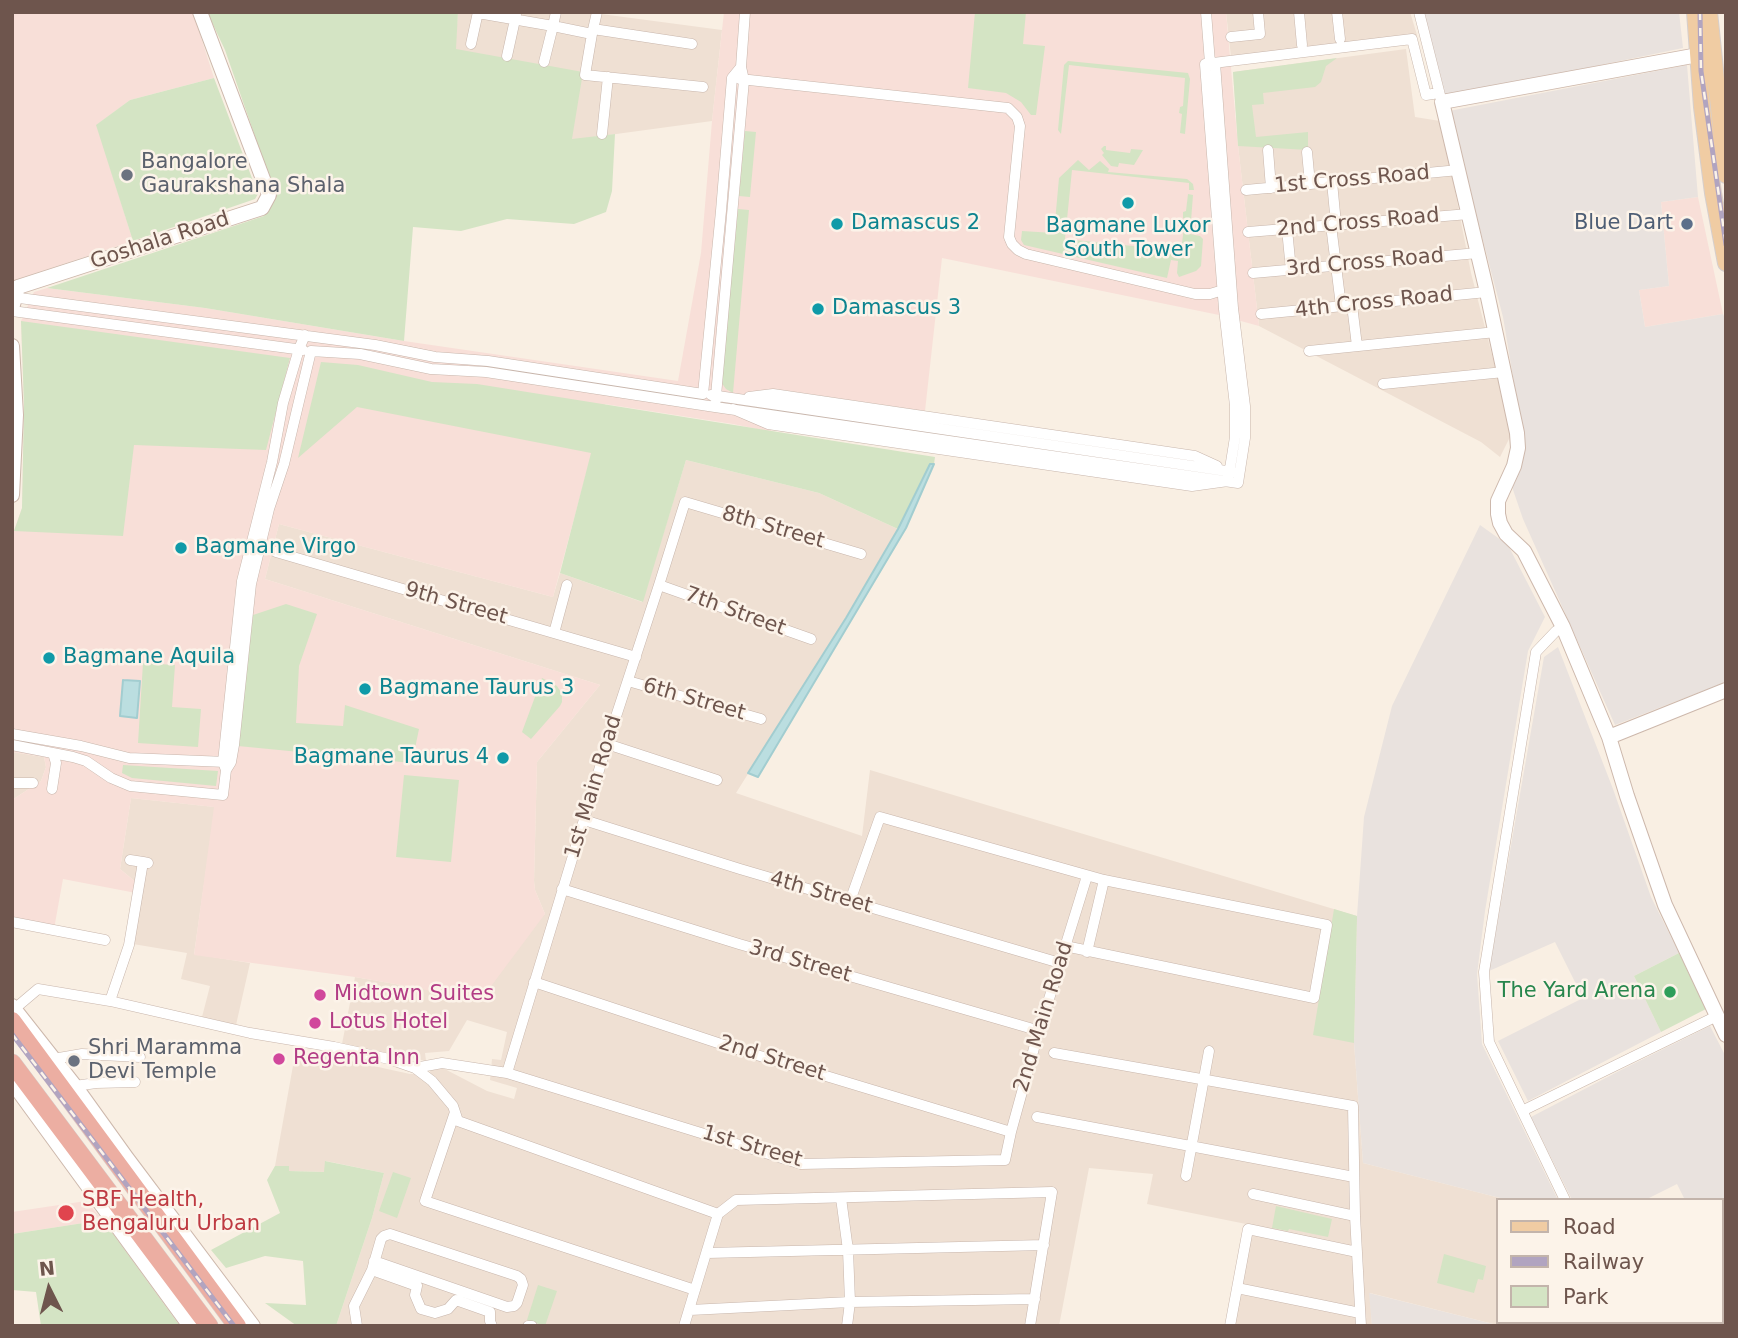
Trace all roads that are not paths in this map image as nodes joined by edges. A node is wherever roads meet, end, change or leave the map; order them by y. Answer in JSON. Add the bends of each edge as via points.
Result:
{"nodes":[{"id":1,"x":200,"y":12,"type":"edge"},
{"id":2,"x":556,"y":12,"type":"edge"},
{"id":3,"x":597,"y":12,"type":"edge"},
{"id":4,"x":745,"y":12,"type":"edge"},
{"id":5,"x":1206,"y":12,"type":"edge"},
{"id":6,"x":1258,"y":12,"type":"edge"},
{"id":7,"x":1298,"y":12,"type":"edge"},
{"id":8,"x":1337,"y":12,"type":"edge"},
{"id":9,"x":1419,"y":12,"type":"edge"},
{"id":10,"x":1695,"y":12,"type":"edge"},
{"id":11,"x":1709,"y":12,"type":"edge"},
{"id":12,"x":478,"y":13,"type":"edge"},
{"id":13,"x":516,"y":15,"type":"edge"},
{"id":14,"x":553,"y":26,"type":"junction"},
{"id":15,"x":593,"y":32,"type":"junction"},
{"id":16,"x":1231,"y":37,"type":"dead end"},
{"id":17,"x":1340,"y":38,"type":"dead end"},
{"id":18,"x":471,"y":44,"type":"dead end"},
{"id":19,"x":692,"y":44,"type":"dead end"},
{"id":20,"x":1302,"y":45,"type":"dead end"},
{"id":21,"x":1698,"y":55,"type":"junction"},
{"id":22,"x":507,"y":56,"type":"dead end"},
{"id":23,"x":544,"y":62,"type":"dead end"},
{"id":24,"x":1210,"y":63,"type":"junction"},
{"id":25,"x":741,"y":67,"type":"junction"},
{"id":26,"x":1720,"y":74,"type":"edge"},
{"id":27,"x":608,"y":78,"type":"junction"},
{"id":28,"x":732,"y":78,"type":"junction"},
{"id":29,"x":744,"y":80,"type":"junction"},
{"id":30,"x":703,"y":87,"type":"dead end"},
{"id":31,"x":1441,"y":98,"type":"junction"},
{"id":32,"x":1722,"y":111,"type":"edge"},
{"id":33,"x":602,"y":134,"type":"dead end"},
{"id":34,"x":1268,"y":150,"type":"dead end"},
{"id":35,"x":1307,"y":152,"type":"dead end"},
{"id":36,"x":1459,"y":170,"type":"junction"},
{"id":37,"x":1726,"y":175,"type":"edge"},
{"id":38,"x":1332,"y":182,"type":"junction"},
{"id":39,"x":1310,"y":184,"type":"junction"},
{"id":40,"x":1271,"y":188,"type":"junction"},
{"id":41,"x":1246,"y":190,"type":"dead end"},
{"id":42,"x":1469,"y":214,"type":"junction"},
{"id":43,"x":1334,"y":225,"type":"junction"},
{"id":44,"x":1287,"y":229,"type":"junction"},
{"id":45,"x":1248,"y":232,"type":"dead end"},
{"id":46,"x":1478,"y":253,"type":"junction"},
{"id":47,"x":1726,"y":264,"type":"edge"},
{"id":48,"x":1336,"y":265,"type":"junction"},
{"id":49,"x":1291,"y":270,"type":"junction"},
{"id":50,"x":1253,"y":273,"type":"dead end"},
{"id":51,"x":1223,"y":290,"type":"junction"},
{"id":52,"x":1487,"y":292,"type":"junction"},
{"id":53,"x":14,"y":299,"type":"edge"},
{"id":54,"x":1346,"y":305,"type":"junction"},
{"id":55,"x":1261,"y":314,"type":"dead end"},
{"id":56,"x":1496,"y":332,"type":"junction"},
{"id":57,"x":310,"y":336,"type":"junction"},
{"id":58,"x":12,"y":346,"type":"edge"},
{"id":59,"x":1357,"y":346,"type":"junction"},
{"id":60,"x":299,"y":349,"type":"junction"},
{"id":61,"x":311,"y":351,"type":"junction"},
{"id":62,"x":1309,"y":351,"type":"dead end"},
{"id":63,"x":1504,"y":372,"type":"junction"},
{"id":64,"x":1384,"y":384,"type":"dead end"},
{"id":65,"x":702,"y":399,"type":"junction"},
{"id":66,"x":716,"y":401,"type":"junction"},
{"id":67,"x":734,"y":404,"type":"junction"},
{"id":68,"x":1233,"y":475,"type":"junction"},
{"id":69,"x":12,"y":495,"type":"edge"},
{"id":70,"x":685,"y":502,"type":"joint"},
{"id":71,"x":276,"y":552,"type":"dead end"},
{"id":72,"x":861,"y":554,"type":"dead end"},
{"id":73,"x":567,"y":585,"type":"dead end"},
{"id":74,"x":659,"y":585,"type":"junction"},
{"id":75,"x":1563,"y":627,"type":"junction"},
{"id":76,"x":554,"y":633,"type":"junction"},
{"id":77,"x":811,"y":639,"type":"dead end"},
{"id":78,"x":636,"y":657,"type":"junction"},
{"id":79,"x":628,"y":681,"type":"junction"},
{"id":80,"x":1726,"y":690,"type":"edge"},
{"id":81,"x":761,"y":719,"type":"dead end"},
{"id":82,"x":12,"y":734,"type":"edge"},
{"id":83,"x":1609,"y":737,"type":"junction"},
{"id":84,"x":607,"y":744,"type":"junction"},
{"id":85,"x":12,"y":746,"type":"edge"},
{"id":86,"x":53,"y":753,"type":"junction"},
{"id":87,"x":227,"y":765,"type":"junction"},
{"id":88,"x":717,"y":780,"type":"dead end"},
{"id":89,"x":12,"y":783,"type":"edge"},
{"id":90,"x":33,"y":783,"type":"dead end"},
{"id":91,"x":52,"y":789,"type":"dead end"},
{"id":92,"x":584,"y":820,"type":"junction"},
{"id":93,"x":130,"y":860,"type":"dead end"},
{"id":94,"x":1087,"y":876,"type":"junction"},
{"id":95,"x":1104,"y":880,"type":"junction"},
{"id":96,"x":562,"y":889,"type":"junction"},
{"id":97,"x":850,"y":901,"type":"junction"},
{"id":98,"x":12,"y":922,"type":"edge"},
{"id":99,"x":105,"y":940,"type":"dead end"},
{"id":100,"x":1065,"y":946,"type":"junction"},
{"id":101,"x":1087,"y":952,"type":"junction"},
{"id":102,"x":1059,"y":963,"type":"junction"},
{"id":103,"x":534,"y":982,"type":"junction"},
{"id":104,"x":110,"y":1000,"type":"junction"},
{"id":105,"x":13,"y":1012,"type":"edge"},
{"id":106,"x":1717,"y":1016,"type":"junction"},
{"id":107,"x":1040,"y":1031,"type":"junction"},
{"id":108,"x":1726,"y":1035,"type":"edge"},
{"id":109,"x":1209,"y":1051,"type":"dead end"},
{"id":110,"x":1054,"y":1053,"type":"dead end"},
{"id":111,"x":140,"y":1058,"type":"dead end"},
{"id":112,"x":53,"y":1059,"type":"junction"},
{"id":113,"x":12,"y":1063,"type":"edge"},
{"id":114,"x":415,"y":1068,"type":"junction"},
{"id":115,"x":506,"y":1073,"type":"junction"},
{"id":116,"x":1204,"y":1080,"type":"junction"},
{"id":117,"x":12,"y":1082,"type":"edge"},
{"id":118,"x":135,"y":1082,"type":"dead end"},
{"id":119,"x":75,"y":1086,"type":"junction"},
{"id":120,"x":1522,"y":1111,"type":"junction"},
{"id":121,"x":455,"y":1112,"type":"junction"},
{"id":122,"x":1037,"y":1117,"type":"dead end"},
{"id":123,"x":1011,"y":1132,"type":"junction"},
{"id":124,"x":1192,"y":1146,"type":"junction"},
{"id":125,"x":1005,"y":1160,"type":"joint"},
{"id":126,"x":1186,"y":1176,"type":"dead end"},
{"id":127,"x":1354,"y":1177,"type":"junction"},
{"id":128,"x":1253,"y":1194,"type":"dead end"},
{"id":129,"x":841,"y":1198,"type":"junction"},
{"id":130,"x":1564,"y":1198,"type":"edge"},
{"id":131,"x":718,"y":1214,"type":"junction"},
{"id":132,"x":1355,"y":1216,"type":"junction"},
{"id":133,"x":1044,"y":1245,"type":"junction"},
{"id":134,"x":848,"y":1250,"type":"junction"},
{"id":135,"x":1357,"y":1252,"type":"junction"},
{"id":136,"x":707,"y":1254,"type":"junction"},
{"id":137,"x":373,"y":1266,"type":"junction"},
{"id":138,"x":1237,"y":1289,"type":"junction"},
{"id":139,"x":695,"y":1290,"type":"junction"},
{"id":140,"x":1035,"y":1299,"type":"junction"},
{"id":141,"x":475,"y":1301,"type":"junction"},
{"id":142,"x":850,"y":1302,"type":"junction"},
{"id":143,"x":690,"y":1310,"type":"junction"},
{"id":144,"x":1360,"y":1313,"type":"junction"},
{"id":145,"x":190,"y":1326,"type":"edge"},
{"id":146,"x":209,"y":1326,"type":"edge"},
{"id":147,"x":237,"y":1326,"type":"edge"},
{"id":148,"x":253,"y":1326,"type":"edge"},
{"id":149,"x":358,"y":1326,"type":"edge"},
{"id":150,"x":492,"y":1326,"type":"edge"},
{"id":151,"x":684,"y":1326,"type":"edge"},
{"id":152,"x":847,"y":1326,"type":"edge"},
{"id":153,"x":1030,"y":1326,"type":"edge"},
{"id":154,"x":1230,"y":1326,"type":"edge"},
{"id":155,"x":1361,"y":1326,"type":"edge"}],
"edges":[{"from":1,"to":53,"type":"street","name":"Goshala Road","via":[[269,195],[262,208]]},
{"from":2,"to":14,"type":"street"},
{"from":3,"to":15,"type":"street"},
{"from":4,"to":25,"type":"street"},
{"from":5,"to":24,"type":"street"},
{"from":6,"to":16,"type":"street","via":[[1260,34]]},
{"from":7,"to":20,"type":"street"},
{"from":8,"to":17,"type":"street"},
{"from":9,"to":31,"type":"street"},
{"from":10,"to":21,"type":"main road"},
{"from":11,"to":26,"type":"main road"},
{"from":12,"to":13,"type":"street"},
{"from":12,"to":18,"type":"street"},
{"from":13,"to":14,"type":"street"},
{"from":13,"to":22,"type":"street"},
{"from":14,"to":15,"type":"street"},
{"from":14,"to":23,"type":"street"},
{"from":15,"to":19,"type":"street"},
{"from":15,"to":27,"type":"street","via":[[584,75]]},
{"from":21,"to":31,"type":"street"},
{"from":21,"to":47,"type":"main road"},
{"from":24,"to":31,"type":"street","via":[[1412,40],[1426,95]]},
{"from":24,"to":51,"type":"street"},
{"from":24,"to":68,"type":"street","via":[[1245,405],[1245,438]]},
{"from":25,"to":28,"type":"street"},
{"from":25,"to":29,"type":"street"},
{"from":26,"to":32,"type":"main road"},
{"from":27,"to":30,"type":"street"},
{"from":27,"to":33,"type":"street"},
{"from":28,"to":29,"type":"street"},
{"from":28,"to":65,"type":"street"},
{"from":29,"to":51,"type":"street","via":[[1008,108],[1020,126],[1009,237],[1017,250],[1195,294]]},
{"from":29,"to":66,"type":"street"},
{"from":31,"to":36,"type":"street"},
{"from":32,"to":37,"type":"main road"},
{"from":34,"to":40,"type":"street"},
{"from":35,"to":39,"type":"street"},
{"from":36,"to":38,"type":"street","name":"1st Cross Road"},
{"from":36,"to":42,"type":"street"},
{"from":38,"to":39,"type":"street","name":"1st Cross Road"},
{"from":38,"to":43,"type":"street"},
{"from":39,"to":40,"type":"street","name":"1st Cross Road"},
{"from":40,"to":41,"type":"street","name":"1st Cross Road"},
{"from":42,"to":43,"type":"street","name":"2nd Cross Road"},
{"from":42,"to":46,"type":"street"},
{"from":43,"to":44,"type":"street","name":"2nd Cross Road"},
{"from":43,"to":48,"type":"street"},
{"from":44,"to":45,"type":"street","name":"2nd Cross Road"},
{"from":44,"to":49,"type":"street"},
{"from":46,"to":48,"type":"street","name":"3rd Cross Road"},
{"from":46,"to":52,"type":"street"},
{"from":48,"to":49,"type":"street","name":"3rd Cross Road"},
{"from":48,"to":54,"type":"street"},
{"from":49,"to":50,"type":"street","name":"3rd Cross Road"},
{"from":51,"to":68,"type":"street","via":[[1235,406]]},
{"from":52,"to":54,"type":"street","name":"4th Cross Road"},
{"from":52,"to":56,"type":"street"},
{"from":53,"to":57,"type":"street"},
{"from":53,"to":60,"type":"street"},
{"from":54,"to":55,"type":"street","name":"4th Cross Road"},
{"from":54,"to":59,"type":"street"},
{"from":56,"to":59,"type":"street"},
{"from":56,"to":63,"type":"street"},
{"from":57,"to":60,"type":"street"},
{"from":57,"to":61,"type":"street"},
{"from":57,"to":65,"type":"street","via":[[488,361]]},
{"from":58,"to":69,"type":"street","via":[[16,415]]},
{"from":59,"to":62,"type":"street"},
{"from":60,"to":61,"type":"street"},
{"from":60,"to":87,"type":"street","via":[[242,581]]},
{"from":61,"to":65,"type":"street"},
{"from":61,"to":87,"type":"street","via":[[251,584]]},
{"from":63,"to":64,"type":"street"},
{"from":63,"to":75,"type":"street","via":[[1518,448],[1498,501],[1498,516],[1506,534],[1524,551]]},
{"from":65,"to":66,"type":"street"},
{"from":66,"to":67,"type":"street"},
{"from":67,"to":68,"type":"street"},
{"from":67,"to":68,"type":"street","via":[[773,394],[1195,456]]},
{"from":67,"to":68,"type":"street","via":[[768,424],[1192,486]]},
{"from":70,"to":72,"type":"street","name":"8th Street"},
{"from":70,"to":74,"type":"street","name":"1st Main Road"},
{"from":71,"to":76,"type":"street","name":"9th Street"},
{"from":73,"to":76,"type":"street"},
{"from":74,"to":77,"type":"street","name":"7th Street"},
{"from":74,"to":78,"type":"street","name":"1st Main Road"},
{"from":75,"to":83,"type":"street"},
{"from":75,"to":120,"type":"street","via":[[1536,652],[1484,972],[1489,1042]]},
{"from":76,"to":78,"type":"street","name":"9th Street"},
{"from":78,"to":79,"type":"street","name":"1st Main Road"},
{"from":79,"to":81,"type":"street","name":"6th Street"},
{"from":79,"to":84,"type":"street","name":"1st Main Road"},
{"from":80,"to":83,"type":"street"},
{"from":82,"to":87,"type":"street","via":[[129,758]]},
{"from":83,"to":106,"type":"street","via":[[1665,905]]},
{"from":84,"to":88,"type":"street"},
{"from":84,"to":92,"type":"street","name":"1st Main Road"},
{"from":85,"to":86,"type":"street"},
{"from":86,"to":87,"type":"street","via":[[86,761],[130,786],[223,795]]},
{"from":86,"to":91,"type":"street"},
{"from":89,"to":90,"type":"street"},
{"from":92,"to":96,"type":"street","name":"1st Main Road"},
{"from":92,"to":97,"type":"street","name":"4th Street"},
{"from":93,"to":104,"type":"street","via":[[146,862],[129,945]]},
{"from":94,"to":95,"type":"street"},
{"from":94,"to":97,"type":"street","via":[[880,817]]},
{"from":94,"to":100,"type":"street","name":"2nd Main Road"},
{"from":95,"to":101,"type":"street"},
{"from":95,"to":101,"type":"street","via":[[1327,925],[1314,998]]},
{"from":96,"to":103,"type":"street","name":"1st Main Road"},
{"from":96,"to":107,"type":"street","name":"3rd Street"},
{"from":97,"to":102,"type":"street","name":"4th Street"},
{"from":98,"to":99,"type":"street"},
{"from":100,"to":101,"type":"street"},
{"from":100,"to":102,"type":"street","name":"2nd Main Road"},
{"from":102,"to":107,"type":"street","name":"2nd Main Road"},
{"from":103,"to":115,"type":"street","name":"1st Main Road"},
{"from":103,"to":123,"type":"street","name":"2nd Street"},
{"from":104,"to":105,"type":"street","via":[[38,989]]},
{"from":104,"to":114,"type":"street","via":[[378,1056]]},
{"from":105,"to":112,"type":"street"},
{"from":105,"to":147,"type":"highway"},
{"from":106,"to":108,"type":"street"},
{"from":106,"to":120,"type":"street"},
{"from":107,"to":123,"type":"street","name":"2nd Main Road"},
{"from":109,"to":116,"type":"street"},
{"from":110,"to":116,"type":"street"},
{"from":111,"to":112,"type":"street","via":[[82,1054]]},
{"from":112,"to":119,"type":"street"},
{"from":113,"to":146,"type":"highway"},
{"from":114,"to":115,"type":"street","name":"1st Street","via":[[442,1063]]},
{"from":114,"to":121,"type":"street","via":[[432,1081]]},
{"from":115,"to":125,"type":"street","name":"1st Street","via":[[801,1164]]},
{"from":116,"to":124,"type":"street"},
{"from":116,"to":127,"type":"street","via":[[1353,1106]]},
{"from":117,"to":145,"type":"street"},
{"from":118,"to":119,"type":"street"},
{"from":119,"to":148,"type":"street"},
{"from":120,"to":130,"type":"street"},
{"from":121,"to":131,"type":"street","via":[[458,1121]]},
{"from":121,"to":139,"type":"street","via":[[425,1201]]},
{"from":122,"to":124,"type":"street"},
{"from":123,"to":125,"type":"street","name":"2nd Main Road"},
{"from":124,"to":126,"type":"street"},
{"from":124,"to":127,"type":"street"},
{"from":127,"to":132,"type":"street"},
{"from":128,"to":132,"type":"street"},
{"from":129,"to":131,"type":"street","via":[[736,1200]]},
{"from":129,"to":133,"type":"street","via":[[1052,1192]]},
{"from":129,"to":134,"type":"street"},
{"from":131,"to":136,"type":"street"},
{"from":132,"to":135,"type":"street"},
{"from":133,"to":134,"type":"street"},
{"from":133,"to":140,"type":"street"},
{"from":134,"to":136,"type":"street"},
{"from":134,"to":142,"type":"street"},
{"from":135,"to":138,"type":"street","via":[[1248,1229]]},
{"from":135,"to":144,"type":"street"},
{"from":136,"to":139,"type":"street"},
{"from":137,"to":141,"type":"street"},
{"from":137,"to":141,"type":"street","via":[[417,1286],[415,1296],[421,1308],[435,1313],[456,1300]]},
{"from":137,"to":141,"type":"street","via":[[381,1239],[390,1234],[521,1279],[523,1286],[514,1306]]},
{"from":137,"to":149,"type":"street","via":[[354,1306]]},
{"from":138,"to":144,"type":"street"},
{"from":138,"to":154,"type":"street"},
{"from":139,"to":143,"type":"street"},
{"from":140,"to":142,"type":"street"},
{"from":140,"to":153,"type":"street"},
{"from":141,"to":150,"type":"street","via":[[490,1312]]},
{"from":142,"to":143,"type":"street"},
{"from":142,"to":152,"type":"street"},
{"from":143,"to":151,"type":"street"},
{"from":144,"to":155,"type":"street"}]}
